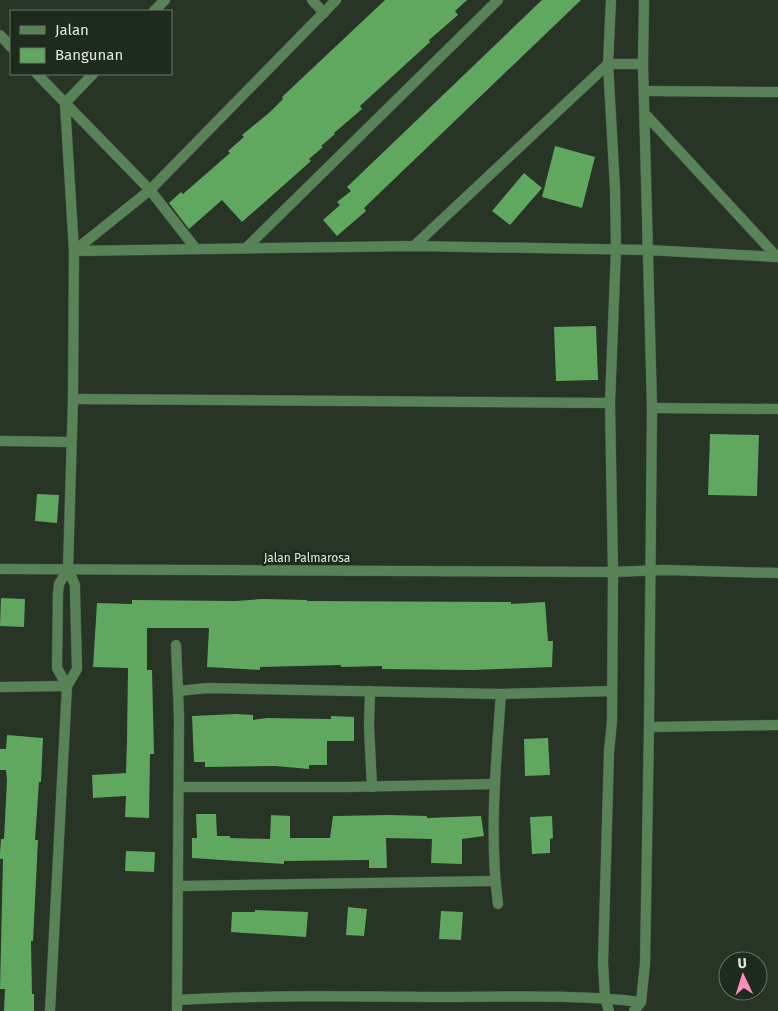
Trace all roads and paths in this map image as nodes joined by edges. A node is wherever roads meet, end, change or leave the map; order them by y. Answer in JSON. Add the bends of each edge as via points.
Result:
{"nodes":[{"id":1,"x":165,"y":0,"type":"edge"},
{"id":2,"x":312,"y":0,"type":"edge"},
{"id":3,"x":336,"y":0,"type":"edge"},
{"id":4,"x":498,"y":0,"type":"edge"},
{"id":5,"x":611,"y":0,"type":"edge"},
{"id":6,"x":644,"y":0,"type":"edge"},
{"id":7,"x":155,"y":10,"type":"edge"},
{"id":8,"x":324,"y":13,"type":"junction"},
{"id":9,"x":0,"y":35,"type":"edge"},
{"id":10,"x":10,"y":46,"type":"edge"},
{"id":11,"x":608,"y":64,"type":"junction"},
{"id":12,"x":643,"y":64,"type":"junction"},
{"id":13,"x":38,"y":75,"type":"edge"},
{"id":14,"x":92,"y":75,"type":"edge"},
{"id":15,"x":645,"y":92,"type":"junction"},
{"id":16,"x":778,"y":92,"type":"edge"},
{"id":17,"x":65,"y":103,"type":"junction"},
{"id":18,"x":646,"y":115,"type":"junction"},
{"id":19,"x":150,"y":190,"type":"junction"},
{"id":20,"x":414,"y":246,"type":"junction"},
{"id":21,"x":246,"y":248,"type":"junction"},
{"id":22,"x":196,"y":249,"type":"junction"},
{"id":23,"x":616,"y":249,"type":"junction"},
{"id":24,"x":648,"y":250,"type":"junction"},
{"id":25,"x":74,"y":251,"type":"junction"},
{"id":26,"x":778,"y":257,"type":"edge"},
{"id":27,"x":73,"y":399,"type":"junction"},
{"id":28,"x":610,"y":404,"type":"junction"},
{"id":29,"x":652,"y":408,"type":"junction"},
{"id":30,"x":778,"y":409,"type":"edge"},
{"id":31,"x":0,"y":441,"type":"edge"},
{"id":32,"x":71,"y":442,"type":"junction"},
{"id":33,"x":0,"y":569,"type":"edge"},
{"id":34,"x":68,"y":569,"type":"junction"},
{"id":35,"x":650,"y":570,"type":"junction"},
{"id":36,"x":613,"y":572,"type":"junction"},
{"id":37,"x":778,"y":573,"type":"edge"},
{"id":38,"x":176,"y":645,"type":"dead end"},
{"id":39,"x":67,"y":686,"type":"junction"},
{"id":40,"x":0,"y":688,"type":"edge"},
{"id":41,"x":178,"y":691,"type":"junction"},
{"id":42,"x":370,"y":691,"type":"junction"},
{"id":43,"x":612,"y":691,"type":"junction"},
{"id":44,"x":501,"y":694,"type":"junction"},
{"id":45,"x":778,"y":726,"type":"edge"},
{"id":46,"x":649,"y":727,"type":"junction"},
{"id":47,"x":495,"y":784,"type":"junction"},
{"id":48,"x":372,"y":787,"type":"junction"},
{"id":49,"x":179,"y":788,"type":"junction"},
{"id":50,"x":495,"y":881,"type":"junction"},
{"id":51,"x":179,"y":886,"type":"junction"},
{"id":52,"x":498,"y":904,"type":"dead end"},
{"id":53,"x":605,"y":998,"type":"junction"},
{"id":54,"x":177,"y":1000,"type":"junction"},
{"id":55,"x":641,"y":1002,"type":"junction"},
{"id":56,"x":50,"y":1011,"type":"edge"},
{"id":57,"x":177,"y":1011,"type":"edge"},
{"id":58,"x":609,"y":1011,"type":"edge"},
{"id":59,"x":634,"y":1011,"type":"edge"}],
"edges":[{"from":1,"to":7,"type":"street"},
{"from":2,"to":8,"type":"street"},
{"from":3,"to":8,"type":"street"},
{"from":4,"to":21,"type":"street"},
{"from":5,"to":11,"type":"street"},
{"from":6,"to":12,"type":"street"},
{"from":8,"to":19,"type":"street"},
{"from":9,"to":10,"type":"street"},
{"from":11,"to":12,"type":"street"},
{"from":11,"to":20,"type":"street"},
{"from":11,"to":23,"type":"street","via":[[616,188]]},
{"from":12,"to":15,"type":"street"},
{"from":13,"to":17,"type":"street"},
{"from":14,"to":17,"type":"street"},
{"from":15,"to":16,"type":"street"},
{"from":15,"to":18,"type":"street"},
{"from":17,"to":19,"type":"street"},
{"from":17,"to":25,"type":"street"},
{"from":18,"to":24,"type":"street"},
{"from":18,"to":26,"type":"street"},
{"from":19,"to":22,"type":"street"},
{"from":19,"to":25,"type":"street"},
{"from":20,"to":21,"type":"street"},
{"from":20,"to":23,"type":"street"},
{"from":21,"to":22,"type":"street"},
{"from":22,"to":25,"type":"street"},
{"from":23,"to":24,"type":"street"},
{"from":23,"to":28,"type":"street"},
{"from":24,"to":26,"type":"street"},
{"from":24,"to":29,"type":"street"},
{"from":25,"to":27,"type":"street"},
{"from":27,"to":28,"type":"street"},
{"from":27,"to":32,"type":"street"},
{"from":28,"to":36,"type":"street"},
{"from":29,"to":30,"type":"street"},
{"from":29,"to":35,"type":"street"},
{"from":31,"to":32,"type":"street"},
{"from":32,"to":34,"type":"street"},
{"from":33,"to":34,"type":"street","name":"Jalan Palmarosa"},
{"from":34,"to":36,"type":"street","name":"Jalan Palmarosa"},
{"from":34,"to":39,"type":"street","via":[[76,592],[77,669]]},
{"from":34,"to":39,"type":"street","via":[[59,584],[58,593],[57,668]]},
{"from":35,"to":36,"type":"street","name":"Jalan Palmarosa"},
{"from":35,"to":37,"type":"street","name":"Jalan Palmarosa"},
{"from":35,"to":46,"type":"street"},
{"from":36,"to":43,"type":"street"},
{"from":38,"to":41,"type":"street"},
{"from":39,"to":40,"type":"street"},
{"from":39,"to":56,"type":"street"},
{"from":41,"to":42,"type":"street","via":[[208,688]]},
{"from":41,"to":49,"type":"street"},
{"from":42,"to":44,"type":"street"},
{"from":42,"to":48,"type":"street"},
{"from":43,"to":44,"type":"street"},
{"from":43,"to":53,"type":"street","via":[[602,963]]},
{"from":44,"to":47,"type":"street"},
{"from":45,"to":46,"type":"street"},
{"from":46,"to":55,"type":"street","via":[[645,964]]},
{"from":47,"to":48,"type":"street"},
{"from":47,"to":50,"type":"street"},
{"from":48,"to":49,"type":"street"},
{"from":49,"to":51,"type":"street"},
{"from":50,"to":51,"type":"street"},
{"from":50,"to":52,"type":"street"},
{"from":51,"to":54,"type":"street"},
{"from":53,"to":54,"type":"street","via":[[244,996]]},
{"from":53,"to":55,"type":"street"},
{"from":53,"to":58,"type":"street"},
{"from":54,"to":57,"type":"street"},
{"from":55,"to":59,"type":"street"}]}
